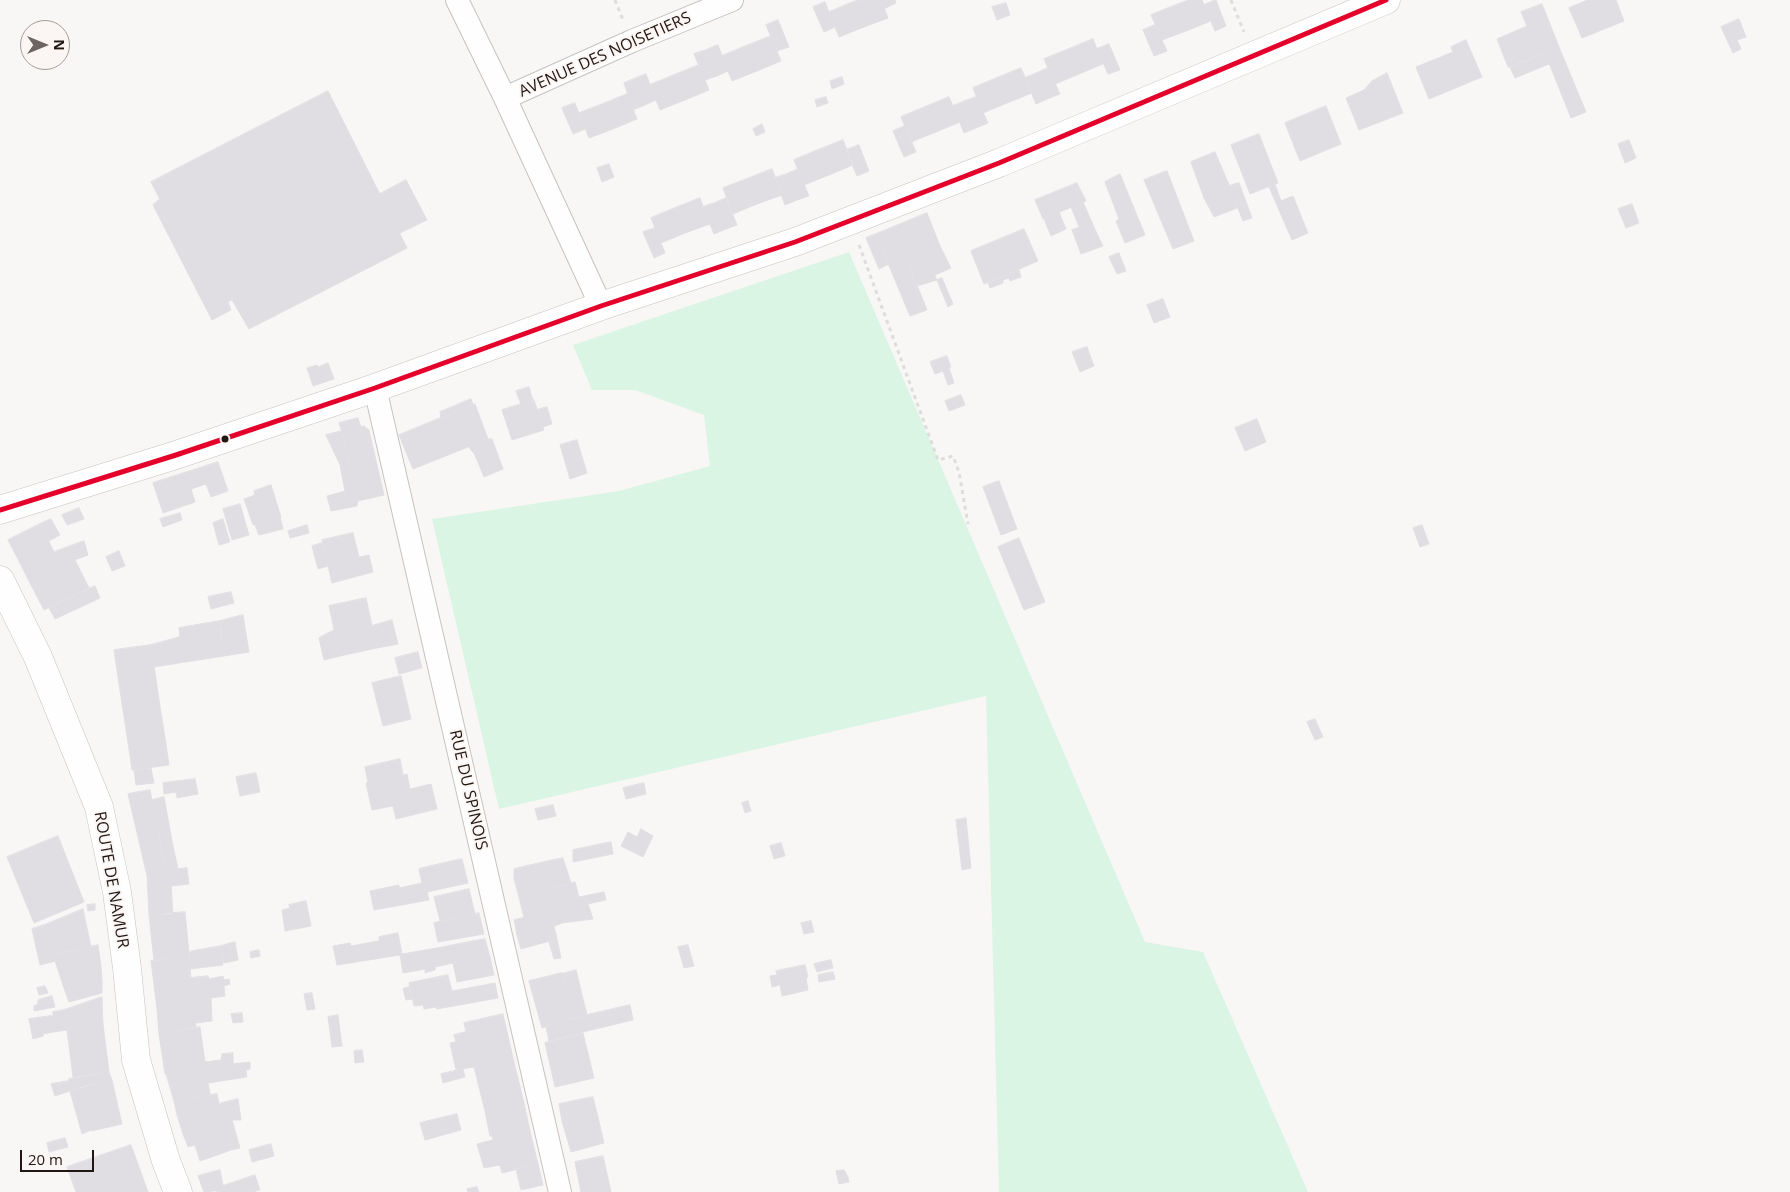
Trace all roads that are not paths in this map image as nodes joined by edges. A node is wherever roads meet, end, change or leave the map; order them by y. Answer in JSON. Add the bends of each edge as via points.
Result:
{"nodes":[{"id":1,"x":457,"y":0,"type":"edge"},
{"id":2,"x":732,"y":0,"type":"edge"},
{"id":3,"x":1386,"y":0,"type":"edge"},
{"id":4,"x":505,"y":98,"type":"junction"},
{"id":5,"x":601,"y":306,"type":"junction"},
{"id":6,"x":375,"y":388,"type":"junction"},
{"id":7,"x":0,"y":510,"type":"edge"},
{"id":8,"x":0,"y":580,"type":"edge"},
{"id":9,"x":178,"y":1192,"type":"edge"},
{"id":10,"x":560,"y":1192,"type":"edge"}],
"edges":[{"from":1,"to":4,"type":"street","name":"AVENUE DES NOISETIERS"},
{"from":2,"to":4,"type":"street","name":"AVENUE DES NOISETIERS"},
{"from":3,"to":5,"type":"street","via":[[999,163],[795,242]]},
{"from":4,"to":5,"type":"street","name":"AVENUE DES NOISETIERS"},
{"from":5,"to":6,"type":"street"},
{"from":6,"to":7,"type":"street"},
{"from":6,"to":10,"type":"street","name":"RUE DU SPINOIS"},
{"from":8,"to":9,"type":"street","name":"ROUTE DE NAMUR","via":[[38,657],[99,807],[116,892],[136,1060]]}]}
